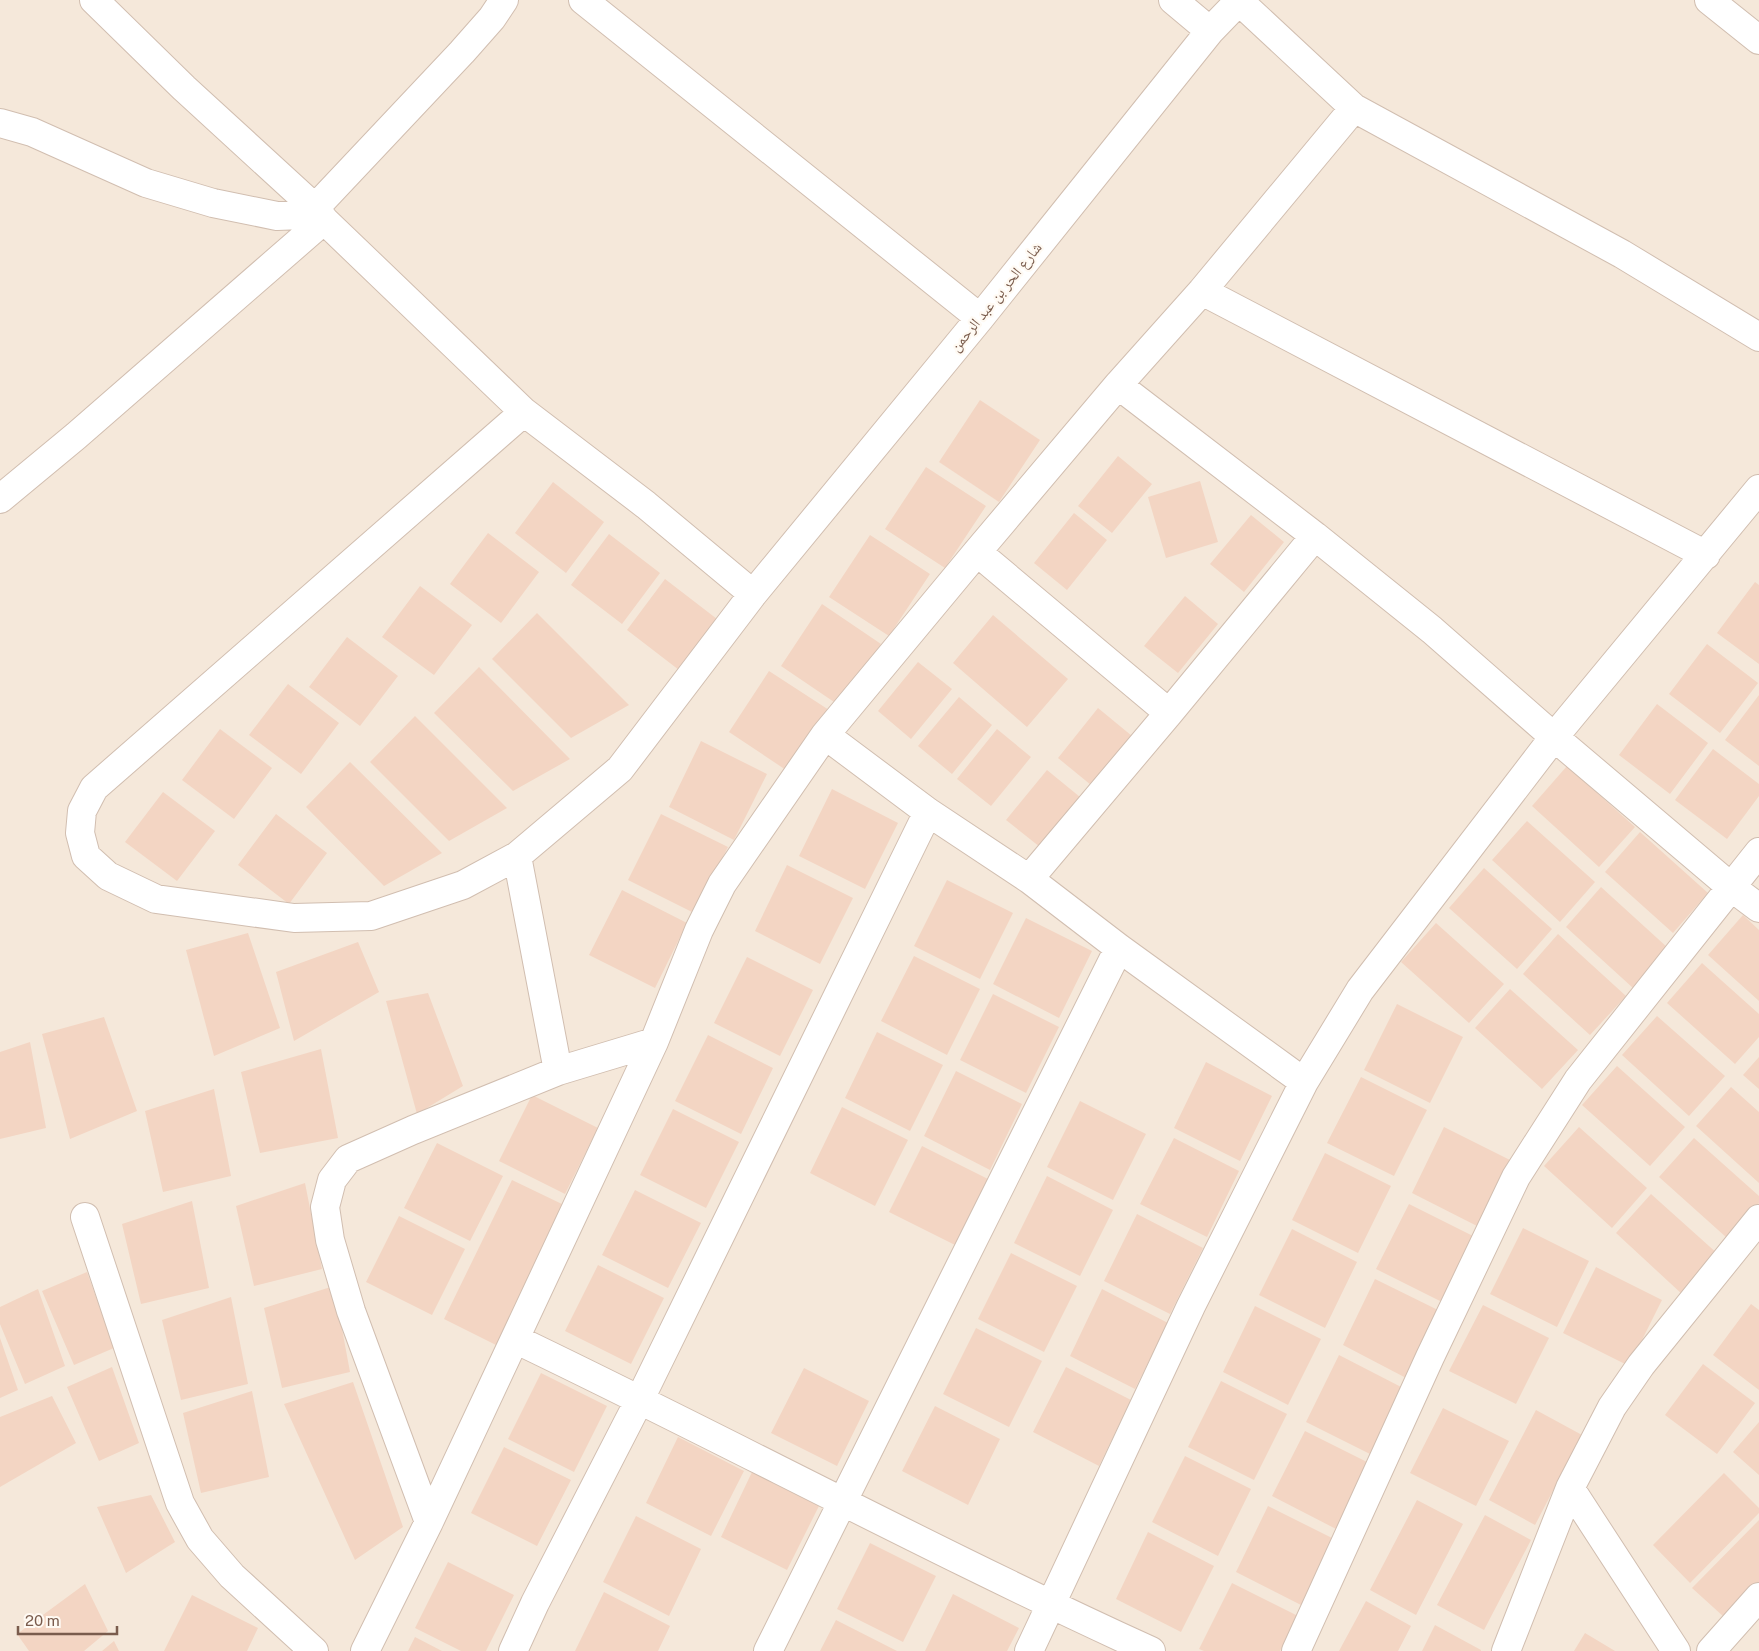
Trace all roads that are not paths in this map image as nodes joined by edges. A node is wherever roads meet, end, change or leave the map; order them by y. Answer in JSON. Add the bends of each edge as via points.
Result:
{"nodes":[{"id":1,"x":94,"y":0,"type":"edge"},
{"id":2,"x":504,"y":0,"type":"edge"},
{"id":3,"x":583,"y":0,"type":"edge"},
{"id":4,"x":1173,"y":0,"type":"edge"},
{"id":5,"x":1709,"y":0,"type":"edge"},
{"id":6,"x":1240,"y":1,"type":"edge"},
{"id":7,"x":1210,"y":32,"type":"junction"},
{"id":8,"x":1759,"y":40,"type":"edge"},
{"id":9,"x":1354,"y":108,"type":"junction"},
{"id":10,"x":0,"y":123,"type":"edge"},
{"id":11,"x":320,"y":214,"type":"junction"},
{"id":12,"x":1202,"y":291,"type":"junction"},
{"id":13,"x":980,"y":318,"type":"junction"},
{"id":14,"x":1759,"y":337,"type":"edge"},
{"id":15,"x":1118,"y":385,"type":"junction"},
{"id":16,"x":524,"y":412,"type":"junction"},
{"id":17,"x":1759,"y":489,"type":"edge"},
{"id":18,"x":0,"y":499,"type":"edge"},
{"id":19,"x":1315,"y":536,"type":"junction"},
{"id":20,"x":977,"y":552,"type":"junction"},
{"id":21,"x":1706,"y":555,"type":"junction"},
{"id":22,"x":753,"y":594,"type":"junction"},
{"id":23,"x":1169,"y":713,"type":"junction"},
{"id":24,"x":825,"y":735,"type":"junction"},
{"id":25,"x":1554,"y":737,"type":"junction"},
{"id":26,"x":928,"y":812,"type":"junction"},
{"id":27,"x":1759,"y":852,"type":"edge"},
{"id":28,"x":517,"y":856,"type":"junction"},
{"id":29,"x":1028,"y":879,"type":"junction"},
{"id":30,"x":1731,"y":887,"type":"junction"},
{"id":31,"x":1759,"y":908,"type":"edge"},
{"id":32,"x":1119,"y":948,"type":"junction"},
{"id":33,"x":654,"y":1042,"type":"junction"},
{"id":34,"x":558,"y":1071,"type":"junction"},
{"id":35,"x":1304,"y":1082,"type":"junction"},
{"id":36,"x":85,"y":1217,"type":"dead end"},
{"id":37,"x":1759,"y":1219,"type":"edge"},
{"id":38,"x":515,"y":1339,"type":"junction"},
{"id":39,"x":640,"y":1399,"type":"junction"},
{"id":40,"x":1570,"y":1488,"type":"junction"},
{"id":41,"x":841,"y":1501,"type":"junction"},
{"id":42,"x":429,"y":1522,"type":"junction"},
{"id":43,"x":1759,"y":1597,"type":"edge"},
{"id":44,"x":1051,"y":1606,"type":"junction"},
{"id":45,"x":314,"y":1651,"type":"edge"},
{"id":46,"x":365,"y":1651,"type":"edge"},
{"id":47,"x":513,"y":1651,"type":"edge"},
{"id":48,"x":768,"y":1651,"type":"edge"},
{"id":49,"x":1029,"y":1651,"type":"edge"},
{"id":50,"x":1151,"y":1651,"type":"edge"},
{"id":51,"x":1296,"y":1651,"type":"edge"},
{"id":52,"x":1506,"y":1651,"type":"edge"},
{"id":53,"x":1676,"y":1651,"type":"edge"},
{"id":54,"x":1711,"y":1651,"type":"edge"}],
"edges":[{"from":1,"to":11,"type":"street"},
{"from":2,"to":11,"type":"street","via":[[492,18]]},
{"from":3,"to":13,"type":"street"},
{"from":4,"to":7,"type":"street"},
{"from":5,"to":8,"type":"street"},
{"from":6,"to":7,"type":"street","name":"شارع الحر بن عبد الرحمن"},
{"from":6,"to":9,"type":"street"},
{"from":7,"to":13,"type":"street","name":"شارع الحر بن عبد الرحمن"},
{"from":9,"to":12,"type":"street"},
{"from":9,"to":14,"type":"street","via":[[1622,254]]},
{"from":10,"to":11,"type":"street","via":[[32,132],[146,183],[213,203],[277,216]]},
{"from":11,"to":16,"type":"street"},
{"from":11,"to":18,"type":"street","via":[[76,436]]},
{"from":12,"to":15,"type":"street"},
{"from":12,"to":21,"type":"street"},
{"from":13,"to":22,"type":"street","name":"شارع الحر بن عبد الرحمن"},
{"from":15,"to":19,"type":"street"},
{"from":15,"to":20,"type":"street"},
{"from":16,"to":22,"type":"street","via":[[646,505]]},
{"from":16,"to":28,"type":"street","name":"شارع الحر بن عبد الرحمن","via":[[94,788],[82,811],[80,833],[86,856],[108,876],[156,899],[294,918],[371,916],[463,885]]},
{"from":17,"to":21,"type":"street"},
{"from":19,"to":23,"type":"street"},
{"from":19,"to":25,"type":"street","via":[[1432,630]]},
{"from":20,"to":23,"type":"street"},
{"from":20,"to":24,"type":"street"},
{"from":21,"to":25,"type":"street"},
{"from":22,"to":28,"type":"street","name":"شارع الحر بن عبد الرحمن","via":[[620,769]]},
{"from":23,"to":29,"type":"street"},
{"from":24,"to":26,"type":"street"},
{"from":24,"to":33,"type":"street","via":[[722,884],[699,930]]},
{"from":25,"to":30,"type":"street"},
{"from":25,"to":35,"type":"street","via":[[1360,990]]},
{"from":26,"to":29,"type":"street"},
{"from":26,"to":39,"type":"street"},
{"from":27,"to":30,"type":"street"},
{"from":28,"to":34,"type":"street"},
{"from":29,"to":32,"type":"street"},
{"from":30,"to":31,"type":"street"},
{"from":30,"to":51,"type":"street","via":[[1578,1080],[1516,1177]]},
{"from":32,"to":35,"type":"street"},
{"from":32,"to":41,"type":"street"},
{"from":33,"to":34,"type":"street"},
{"from":33,"to":38,"type":"street"},
{"from":34,"to":42,"type":"street","via":[[348,1159],[332,1180],[325,1207],[330,1240],[351,1311]]},
{"from":35,"to":44,"type":"street","via":[[1191,1306]]},
{"from":36,"to":45,"type":"street","via":[[180,1503],[200,1538],[232,1576]]},
{"from":37,"to":40,"type":"street","via":[[1647,1358],[1612,1407]]},
{"from":38,"to":39,"type":"street"},
{"from":38,"to":42,"type":"street"},
{"from":39,"to":41,"type":"street"},
{"from":39,"to":47,"type":"street"},
{"from":40,"to":52,"type":"street"},
{"from":40,"to":53,"type":"street"},
{"from":41,"to":44,"type":"street"},
{"from":41,"to":48,"type":"street"},
{"from":42,"to":46,"type":"street"},
{"from":43,"to":54,"type":"street"},
{"from":44,"to":49,"type":"street"},
{"from":44,"to":50,"type":"street"}]}
